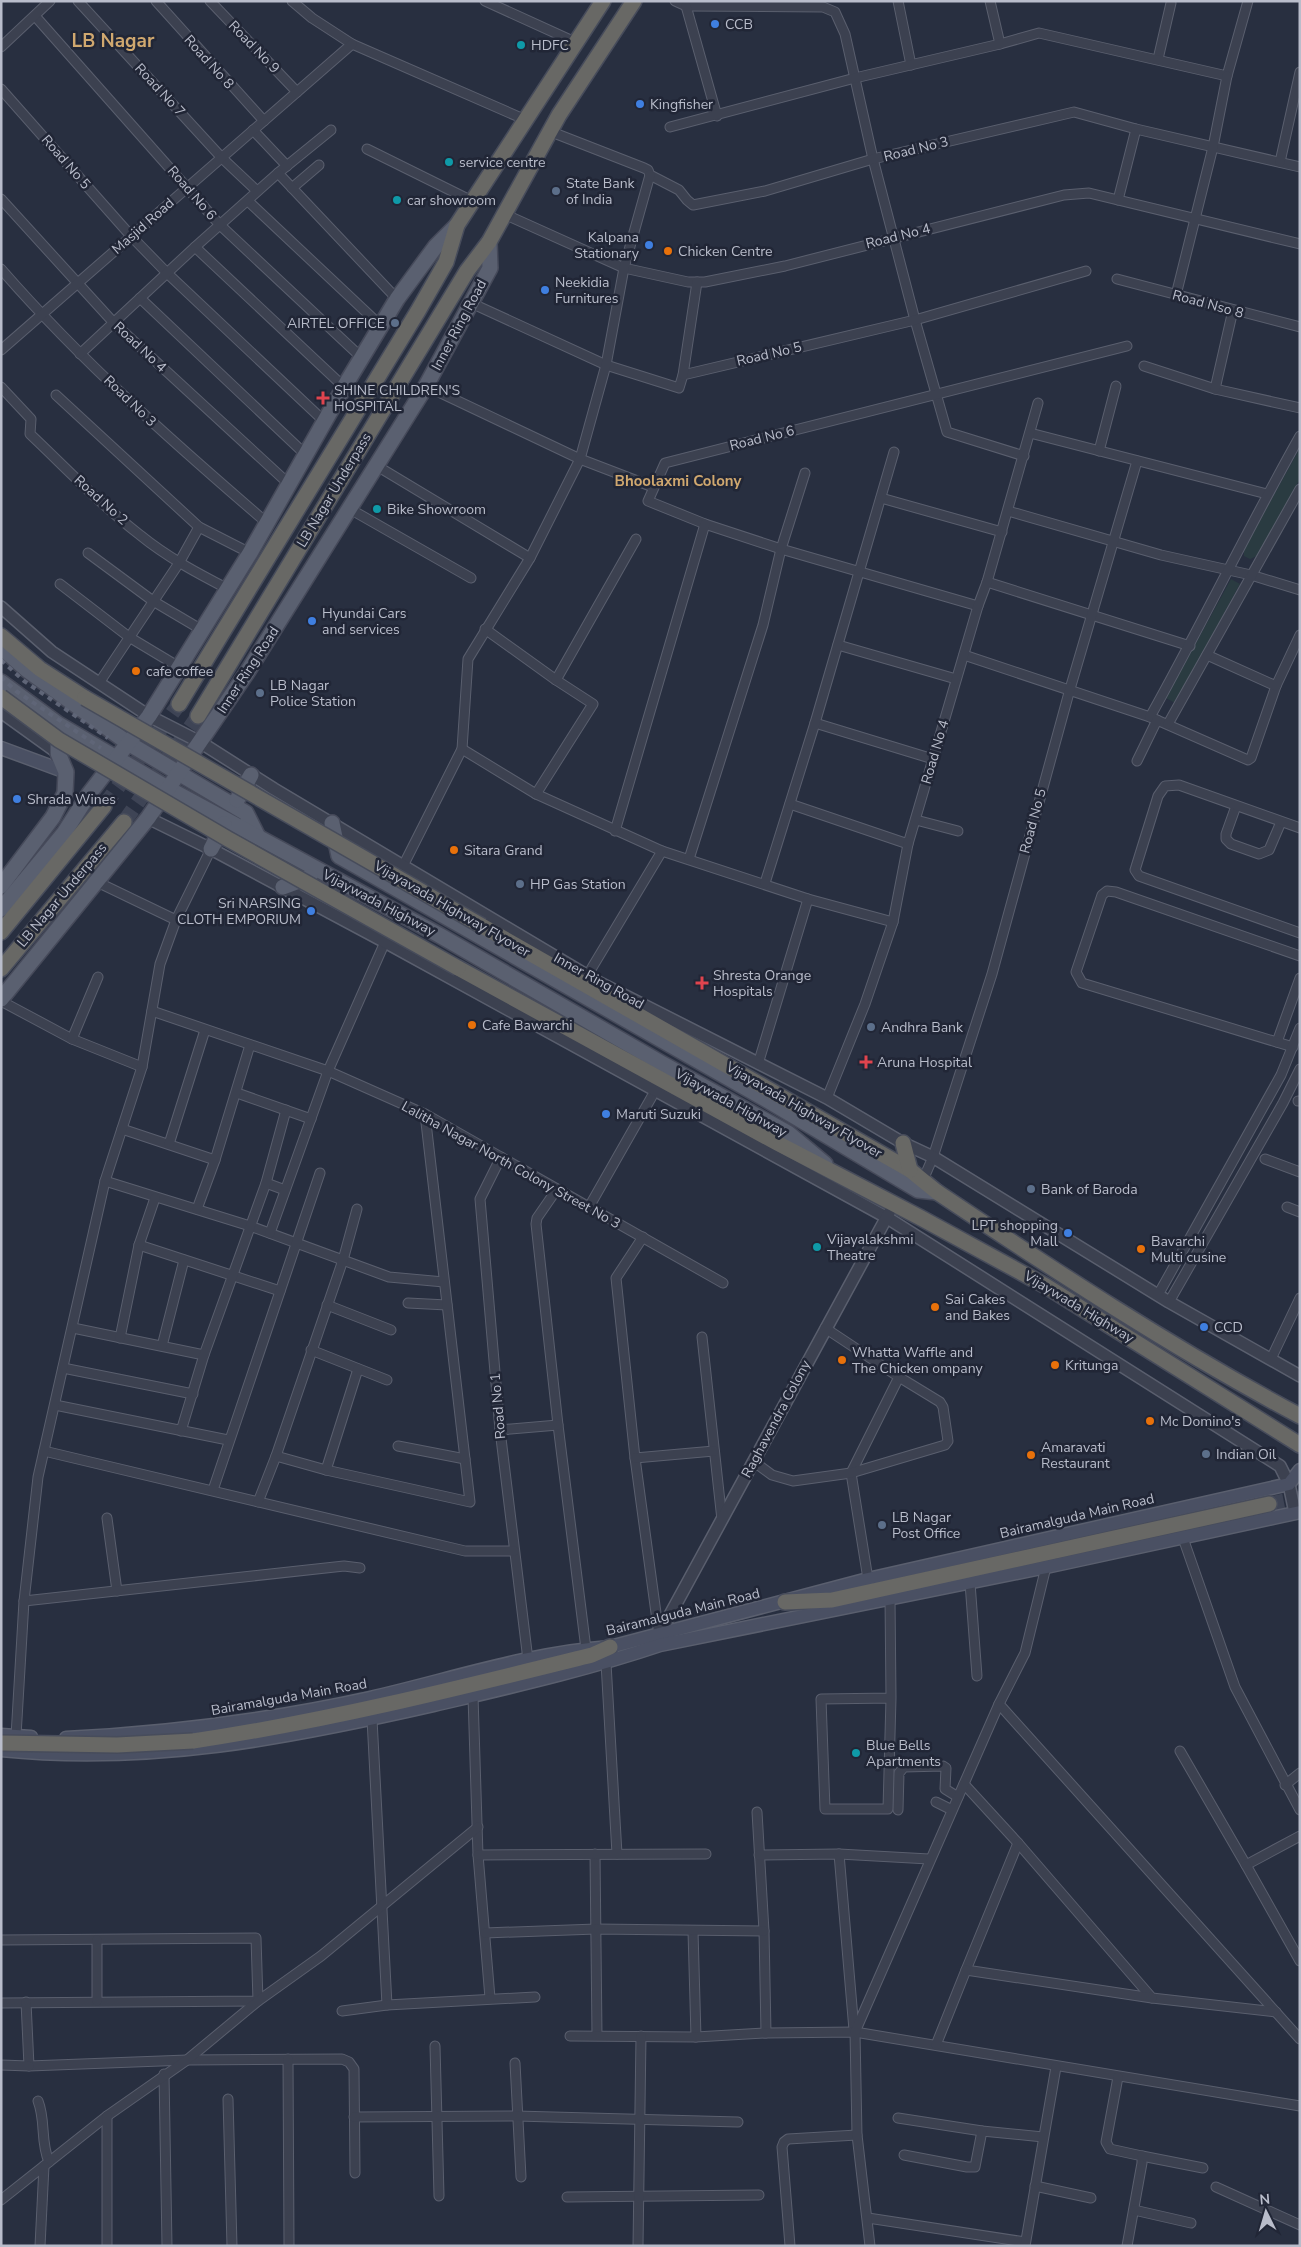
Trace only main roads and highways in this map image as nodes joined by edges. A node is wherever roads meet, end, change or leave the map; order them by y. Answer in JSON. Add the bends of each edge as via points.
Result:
{"nodes":[{"id":1,"x":603,"y":1,"type":"edge"},
{"id":2,"x":634,"y":1,"type":"edge"},
{"id":3,"x":571,"y":48,"type":"junction"},
{"id":4,"x":590,"y":68,"type":"junction"},
{"id":5,"x":537,"y":102,"type":"junction"},
{"id":6,"x":559,"y":115,"type":"junction"},
{"id":7,"x":457,"y":225,"type":"junction"},
{"id":8,"x":489,"y":242,"type":"junction"},
{"id":9,"x":1,"y":636,"type":"edge"},
{"id":10,"x":1,"y":647,"type":"edge"},
{"id":11,"x":1,"y":682,"type":"edge"},
{"id":12,"x":17,"y":693,"type":"junction"},
{"id":13,"x":1,"y":697,"type":"edge"},
{"id":14,"x":1,"y":703,"type":"edge"},
{"id":15,"x":179,"y":704,"type":"tunnel mouth"},
{"id":16,"x":198,"y":716,"type":"tunnel mouth"},
{"id":17,"x":58,"y":724,"type":"junction"},
{"id":18,"x":128,"y":743,"type":"junction"},
{"id":19,"x":1,"y":748,"type":"edge"},
{"id":20,"x":116,"y":758,"type":"junction"},
{"id":21,"x":66,"y":772,"type":"junction"},
{"id":22,"x":180,"y":774,"type":"junction"},
{"id":23,"x":251,"y":775,"type":"road end"},
{"id":24,"x":169,"y":789,"type":"junction"},
{"id":25,"x":104,"y":806,"type":"tunnel mouth"},
{"id":26,"x":234,"y":806,"type":"junction"},
{"id":27,"x":226,"y":820,"type":"junction"},
{"id":28,"x":124,"y":822,"type":"tunnel mouth"},
{"id":29,"x":332,"y":823,"type":"road end"},
{"id":30,"x":257,"y":835,"type":"junction"},
{"id":31,"x":212,"y":849,"type":"road end"},
{"id":32,"x":322,"y":872,"type":"junction"},
{"id":33,"x":1,"y":886,"type":"edge"},
{"id":34,"x":283,"y":887,"type":"road end"},
{"id":35,"x":1,"y":909,"type":"edge"},
{"id":36,"x":1,"y":932,"type":"edge"},
{"id":37,"x":1,"y":969,"type":"edge"},
{"id":38,"x":1,"y":1000,"type":"edge"},
{"id":39,"x":904,"y":1143,"type":"road end"},
{"id":40,"x":910,"y":1170,"type":"junction"},
{"id":41,"x":832,"y":1171,"type":"junction"},
{"id":42,"x":937,"y":1192,"type":"junction"},
{"id":43,"x":1300,"y":1416,"type":"edge"},
{"id":44,"x":1300,"y":1445,"type":"edge"},
{"id":45,"x":1300,"y":1470,"type":"edge"},
{"id":46,"x":1270,"y":1504,"type":"tunnel mouth"},
{"id":47,"x":1297,"y":1512,"type":"edge"},
{"id":48,"x":785,"y":1602,"type":"junction"},
{"id":49,"x":610,"y":1647,"type":"junction"},
{"id":50,"x":1,"y":1735,"type":"edge"},
{"id":51,"x":47,"y":1738,"type":"junction"},
{"id":52,"x":1,"y":1743,"type":"edge"},
{"id":53,"x":1,"y":1750,"type":"edge"},
{"id":54,"x":47,"y":1754,"type":"junction"}],
"edges":[{"from":1,"to":3,"type":"highway"},
{"from":2,"to":4,"type":"highway"},
{"from":3,"to":4,"type":"highway"},
{"from":3,"to":5,"type":"highway"},
{"from":4,"to":6,"type":"highway"},
{"from":5,"to":6,"type":"highway"},
{"from":5,"to":7,"type":"highway"},
{"from":6,"to":8,"type":"highway"},
{"from":7,"to":15,"type":"highway","name":"LB Nagar Underpass","via":[[446,262]]},
{"from":7,"to":18,"type":"main road","via":[[436,246],[398,299],[344,387],[250,554],[149,716]]},
{"from":8,"to":16,"type":"highway","name":"LB Nagar Underpass","via":[[467,271]]},
{"from":8,"to":22,"type":"main road","name":"Inner Ring Road","via":[[490,268],[426,386]]},
{"from":9,"to":40,"type":"highway","name":"Vijayavada Highway Flyover","bridge":true,"via":[[40,669],[85,698]]},
{"from":10,"to":18,"type":"main road","via":[[27,670]]},
{"from":11,"to":12,"type":"main road","name":"Vijaywada Highway"},
{"from":12,"to":14,"type":"main road"},
{"from":12,"to":17,"type":"main road","name":"Vijaywada Highway"},
{"from":13,"to":41,"type":"highway","bridge":true,"via":[[59,740],[236,844]]},
{"from":17,"to":20,"type":"main road","name":"Vijaywada Highway"},
{"from":17,"to":21,"type":"main road","via":[[58,754]]},
{"from":18,"to":20,"type":"main road"},
{"from":18,"to":22,"type":"main road"},
{"from":19,"to":21,"type":"main road"},
{"from":20,"to":24,"type":"main road","name":"Vijaywada Highway"},
{"from":20,"to":35,"type":"main road","via":[[64,833]]},
{"from":21,"to":33,"type":"main road","via":[[65,793],[53,817]]},
{"from":22,"to":24,"type":"main road","name":"Inner Ring Road"},
{"from":22,"to":26,"type":"main road"},
{"from":23,"to":26,"type":"main road"},
{"from":24,"to":27,"type":"main road","name":"Vijaywada Highway"},
{"from":24,"to":38,"type":"main road","name":"Inner Ring Road"},
{"from":25,"to":36,"type":"highway","name":"LB Nagar Underpass"},
{"from":26,"to":30,"type":"main road","via":[[246,813]]},
{"from":27,"to":30,"type":"main road","name":"Vijaywada Highway"},
{"from":27,"to":31,"type":"main road"},
{"from":28,"to":37,"type":"highway","name":"LB Nagar Underpass"},
{"from":29,"to":42,"type":"main road","name":"Vijaywada Highway","via":[[339,856],[750,1090],[918,1190]]},
{"from":30,"to":32,"type":"main road","name":"Vijaywada Highway"},
{"from":32,"to":34,"type":"main road"},
{"from":32,"to":41,"type":"main road","name":"Vijaywada Highway","via":[[788,1133]]},
{"from":39,"to":40,"type":"highway"},
{"from":40,"to":42,"type":"highway","name":"Vijaywada Highway"},
{"from":41,"to":44,"type":"highway","name":"Vijaywada Highway","via":[[890,1211],[1046,1286]]},
{"from":42,"to":43,"type":"highway","name":"Vijaywada Highway","via":[[1115,1310]]},
{"from":45,"to":48,"type":"main road","name":"Bairamalguda Main Road","via":[[1289,1484]]},
{"from":46,"to":48,"type":"highway","via":[[832,1600]]},
{"from":47,"to":54,"type":"main road","via":[[970,1583],[660,1645],[606,1663],[372,1719],[194,1750],[109,1755]]},
{"from":48,"to":49,"type":"main road","name":"Bairamalguda Main Road"},
{"from":49,"to":51,"type":"main road","name":"Bairamalguda Main Road","via":[[528,1660],[284,1715],[190,1729]]},
{"from":49,"to":52,"type":"highway","bridge":true,"via":[[592,1655],[275,1729],[193,1741],[117,1745]]},
{"from":50,"to":51,"type":"main road","name":"Bairamalguda Main Road"},
{"from":51,"to":54,"type":"main road"},
{"from":53,"to":54,"type":"main road"}]}
